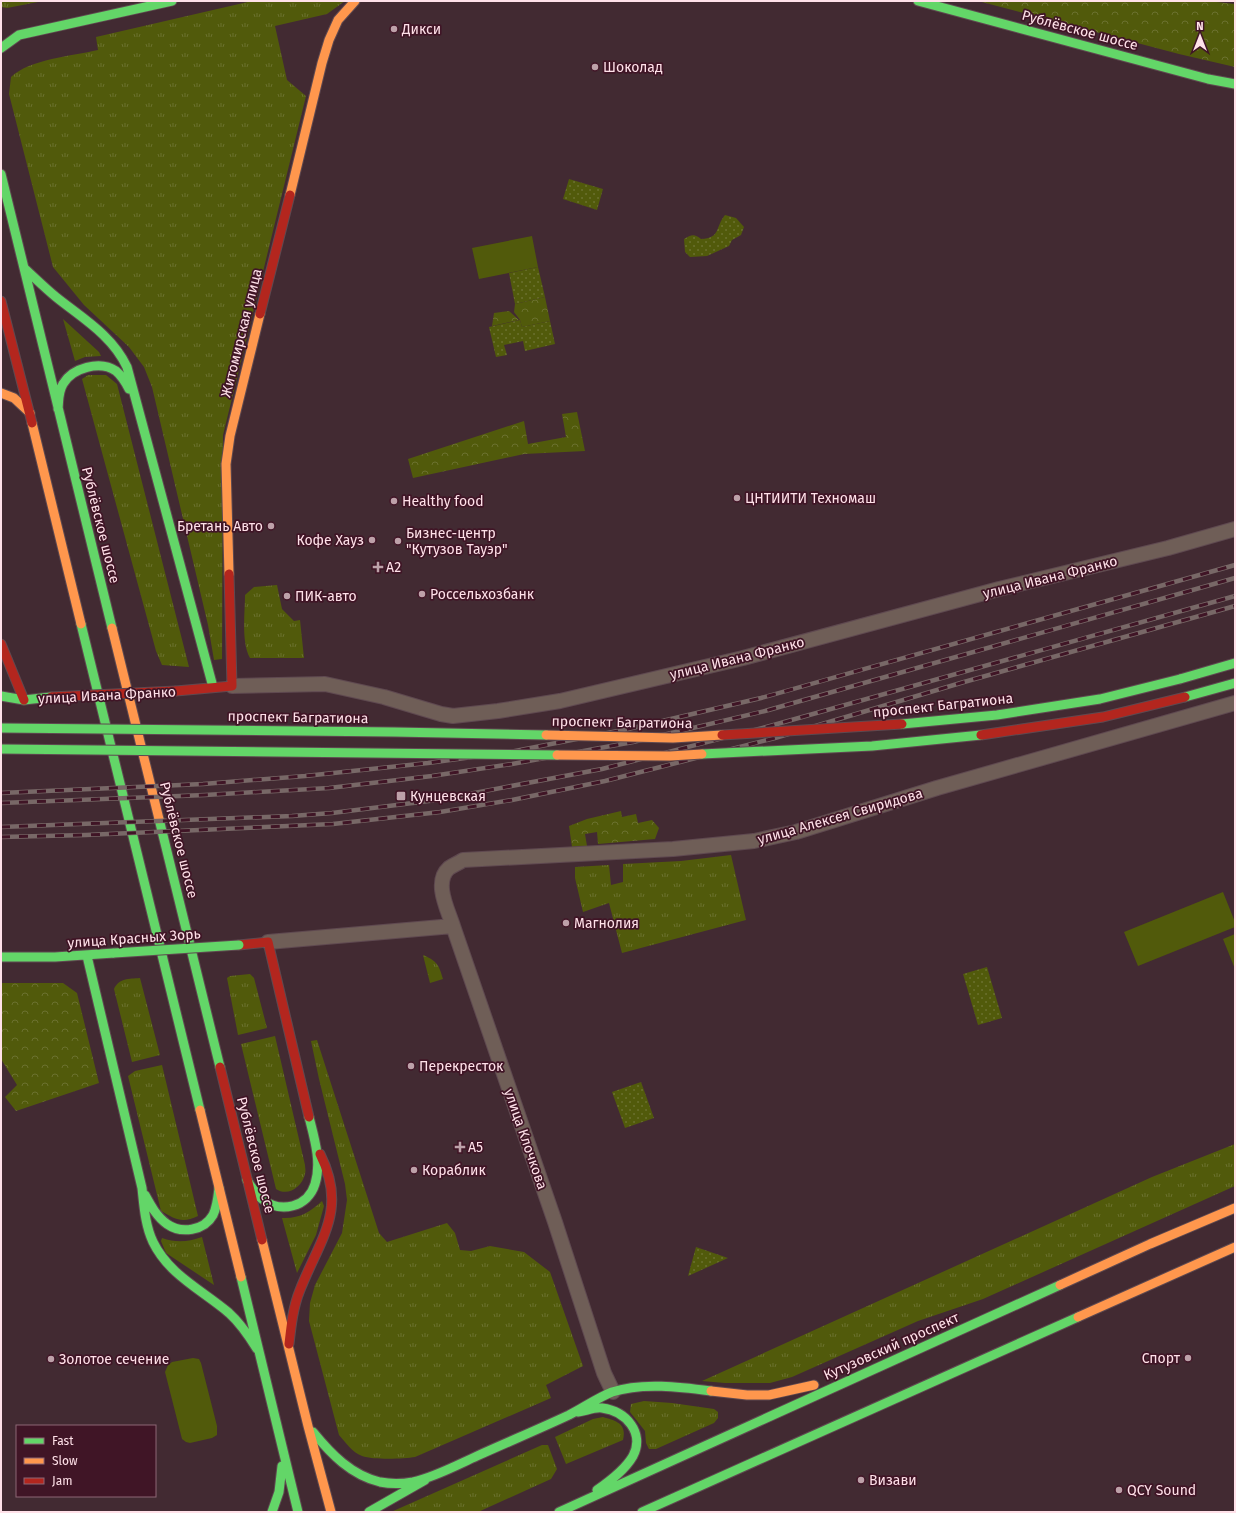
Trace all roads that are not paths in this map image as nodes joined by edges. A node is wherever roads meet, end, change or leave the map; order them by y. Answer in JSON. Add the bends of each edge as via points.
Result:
{"nodes":[{"id":1,"x":172,"y":1,"type":"edge"},
{"id":2,"x":355,"y":1,"type":"edge"},
{"id":3,"x":918,"y":1,"type":"edge"},
{"id":4,"x":7,"y":33,"type":"dead end"},
{"id":5,"x":19,"y":36,"type":"junction"},
{"id":6,"x":1,"y":48,"type":"edge"},
{"id":7,"x":1235,"y":84,"type":"edge"},
{"id":8,"x":1,"y":174,"type":"edge"},
{"id":9,"x":24,"y":268,"type":"junction"},
{"id":10,"x":1,"y":302,"type":"edge"},
{"id":11,"x":1,"y":393,"type":"edge"},
{"id":12,"x":136,"y":403,"type":"junction"},
{"id":13,"x":58,"y":410,"type":"junction"},
{"id":14,"x":30,"y":413,"type":"junction"},
{"id":15,"x":1235,"y":529,"type":"edge"},
{"id":16,"x":1,"y":644,"type":"edge"},
{"id":17,"x":1235,"y":663,"type":"edge"},
{"id":18,"x":1235,"y":683,"type":"edge"},
{"id":19,"x":232,"y":686,"type":"junction"},
{"id":20,"x":213,"y":687,"type":"junction"},
{"id":21,"x":1,"y":696,"type":"edge"},
{"id":22,"x":24,"y":700,"type":"junction"},
{"id":23,"x":1235,"y":703,"type":"edge"},
{"id":24,"x":1,"y":728,"type":"edge"},
{"id":25,"x":1,"y":749,"type":"edge"},
{"id":26,"x":453,"y":926,"type":"junction"},
{"id":27,"x":268,"y":942,"type":"junction"},
{"id":28,"x":87,"y":956,"type":"junction"},
{"id":29,"x":1,"y":957,"type":"edge"},
{"id":30,"x":315,"y":1142,"type":"junction"},
{"id":31,"x":248,"y":1180,"type":"junction"},
{"id":32,"x":142,"y":1188,"type":"junction"},
{"id":33,"x":220,"y":1188,"type":"junction"},
{"id":34,"x":1235,"y":1208,"type":"edge"},
{"id":35,"x":1235,"y":1247,"type":"edge"},
{"id":36,"x":289,"y":1346,"type":"junction"},
{"id":37,"x":260,"y":1354,"type":"junction"},
{"id":38,"x":886,"y":1364,"type":"junction"},
{"id":39,"x":613,"y":1392,"type":"junction"},
{"id":40,"x":570,"y":1414,"type":"junction"},
{"id":41,"x":308,"y":1426,"type":"junction"},
{"id":42,"x":282,"y":1448,"type":"junction"},
{"id":43,"x":434,"y":1475,"type":"junction"},
{"id":44,"x":580,"y":1503,"type":"junction"},
{"id":45,"x":272,"y":1512,"type":"edge"},
{"id":46,"x":298,"y":1512,"type":"edge"},
{"id":47,"x":330,"y":1512,"type":"edge"},
{"id":48,"x":369,"y":1512,"type":"edge"},
{"id":49,"x":560,"y":1512,"type":"edge"},
{"id":50,"x":642,"y":1512,"type":"edge"}],
"edges":[{"from":1,"to":5,"type":"main road"},
{"from":2,"to":19,"type":"main road","name":"Житомирская улица","via":[[338,20],[322,63],[230,436],[226,464]]},
{"from":3,"to":7,"type":"main road","name":"Рублёвское шоссе","via":[[1208,79]]},
{"from":4,"to":5,"type":"main road"},
{"from":5,"to":6,"type":"main road"},
{"from":8,"to":9,"type":"main road","name":"Рублёвское шоссе"},
{"from":9,"to":12,"type":"main road","via":[[108,340],[121,356],[132,378]]},
{"from":9,"to":13,"type":"main road","name":"Рублёвское шоссе"},
{"from":10,"to":14,"type":"main road"},
{"from":11,"to":14,"type":"main road","via":[[18,400]]},
{"from":12,"to":13,"type":"main road","via":[[123,377],[114,370],[90,366],[72,373],[67,379],[60,390]]},
{"from":12,"to":20,"type":"main road"},
{"from":13,"to":31,"type":"main road","name":"Рублёвское шоссе"},
{"from":14,"to":33,"type":"main road"},
{"from":15,"to":19,"type":"street","name":"улица Ивана Франко","via":[[743,658],[560,701],[498,711],[453,716],[325,684]]},
{"from":16,"to":22,"type":"main road"},
{"from":17,"to":24,"type":"main road","name":"проспект Багратиона","bridge":true,"via":[[1100,699],[997,715],[874,727],[673,738]]},
{"from":18,"to":25,"type":"main road","bridge":true,"via":[[1103,717],[998,733],[872,746],[670,756]]},
{"from":19,"to":20,"type":"main road","name":"улица Ивана Франко"},
{"from":20,"to":22,"type":"main road","name":"улица Ивана Франко","bridge":true},
{"from":21,"to":22,"type":"main road","name":"улица Ивана Франко"},
{"from":23,"to":26,"type":"street","name":"улица Алексея Свиридова","via":[[937,788],[796,832],[754,841],[686,848],[464,860],[449,869],[443,882],[442,888]]},
{"from":26,"to":27,"type":"street"},
{"from":26,"to":39,"type":"street","name":"улица Клочкова","via":[[604,1373]]},
{"from":27,"to":28,"type":"main road","name":"улица Красных Зорь","bridge":true},
{"from":27,"to":30,"type":"main road"},
{"from":28,"to":29,"type":"main road","name":"улица Красных Зорь"},
{"from":28,"to":32,"type":"main road"},
{"from":30,"to":31,"type":"main road","via":[[318,1162],[315,1185],[304,1201],[287,1208],[276,1207],[265,1202]]},
{"from":30,"to":36,"type":"main road","via":[[330,1180],[333,1210],[328,1228],[299,1292],[293,1312]]},
{"from":31,"to":36,"type":"main road","name":"Рублёвское шоссе"},
{"from":32,"to":33,"type":"main road","via":[[152,1209],[161,1220],[172,1228],[183,1231],[206,1224],[212,1217]]},
{"from":32,"to":37,"type":"main road","via":[[146,1222],[152,1242],[164,1261],[175,1273],[238,1322]]},
{"from":33,"to":37,"type":"main road"},
{"from":34,"to":38,"type":"main road","name":"Кутузовский проспект"},
{"from":35,"to":50,"type":"main road"},
{"from":36,"to":41,"type":"main road","name":"Рублёвское шоссе"},
{"from":37,"to":42,"type":"main road"},
{"from":38,"to":39,"type":"main road","via":[[798,1390],[769,1395],[678,1387],[641,1387]]},
{"from":38,"to":44,"type":"main road","name":"Кутузовский проспект"},
{"from":39,"to":40,"type":"main road"},
{"from":40,"to":43,"type":"main road"},
{"from":40,"to":44,"type":"main road","via":[[600,1408],[612,1409],[626,1415],[634,1425],[637,1437],[634,1452],[628,1463],[611,1480]]},
{"from":41,"to":43,"type":"main road","via":[[326,1450],[346,1467],[365,1478],[397,1483]]},
{"from":41,"to":47,"type":"main road","name":"Рублёвское шоссе"},
{"from":42,"to":45,"type":"main road","via":[[282,1473]]},
{"from":42,"to":46,"type":"main road"},
{"from":43,"to":48,"type":"main road"},
{"from":44,"to":49,"type":"main road","name":"Кутузовский проспект"}]}
